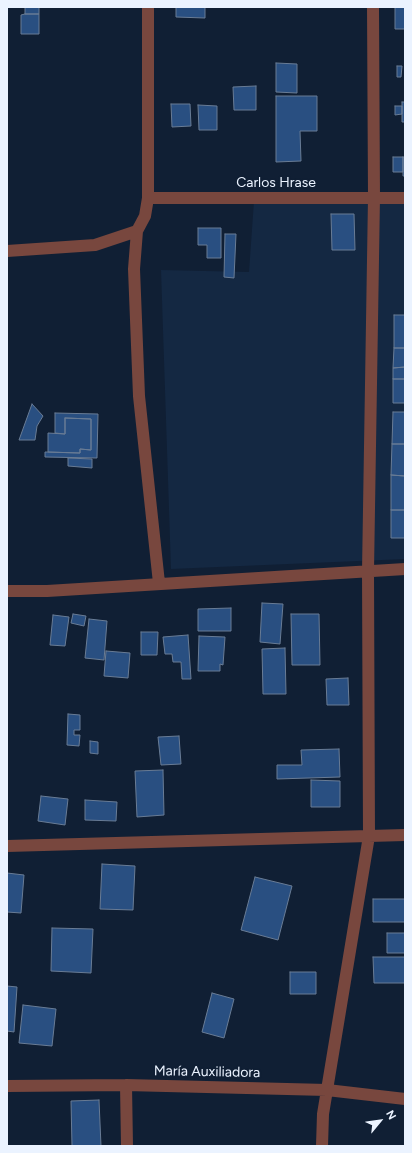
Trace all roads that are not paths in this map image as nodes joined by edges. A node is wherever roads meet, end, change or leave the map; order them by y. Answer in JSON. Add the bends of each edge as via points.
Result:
{"nodes":[{"id":1,"x":148,"y":7,"type":"edge"},
{"id":2,"x":373,"y":7,"type":"edge"},
{"id":3,"x":374,"y":197,"type":"junction"},
{"id":4,"x":148,"y":198,"type":"junction"},
{"id":5,"x":405,"y":198,"type":"edge"},
{"id":6,"x":137,"y":230,"type":"junction"},
{"id":7,"x":7,"y":251,"type":"edge"},
{"id":8,"x":405,"y":569,"type":"edge"},
{"id":9,"x":368,"y":571,"type":"junction"},
{"id":10,"x":159,"y":583,"type":"junction"},
{"id":11,"x":7,"y":591,"type":"edge"},
{"id":12,"x":405,"y":835,"type":"edge"},
{"id":13,"x":369,"y":836,"type":"junction"},
{"id":14,"x":7,"y":846,"type":"edge"},
{"id":15,"x":126,"y":1085,"type":"junction"},
{"id":16,"x":7,"y":1086,"type":"edge"},
{"id":17,"x":327,"y":1090,"type":"junction"},
{"id":18,"x":405,"y":1099,"type":"edge"},
{"id":19,"x":127,"y":1146,"type":"edge"},
{"id":20,"x":322,"y":1146,"type":"edge"}],
"edges":[{"from":1,"to":4,"type":"street"},
{"from":2,"to":3,"type":"street"},
{"from":3,"to":4,"type":"street","name":"Carlos Hrase"},
{"from":3,"to":5,"type":"street","name":"Carlos Hrase"},
{"from":3,"to":9,"type":"street"},
{"from":4,"to":6,"type":"street","via":[[145,216]]},
{"from":6,"to":7,"type":"street","via":[[95,245]]},
{"from":6,"to":10,"type":"street","via":[[134,269],[139,396]]},
{"from":8,"to":9,"type":"street"},
{"from":9,"to":10,"type":"street"},
{"from":9,"to":13,"type":"street"},
{"from":10,"to":11,"type":"street","via":[[47,591]]},
{"from":12,"to":13,"type":"street"},
{"from":13,"to":14,"type":"street"},
{"from":13,"to":17,"type":"street"},
{"from":15,"to":16,"type":"street","name":"María Auxiliadora"},
{"from":15,"to":17,"type":"street","name":"María Auxiliadora"},
{"from":15,"to":19,"type":"street"},
{"from":17,"to":18,"type":"street","name":"María Auxiliadora"},
{"from":17,"to":20,"type":"street"}]}
